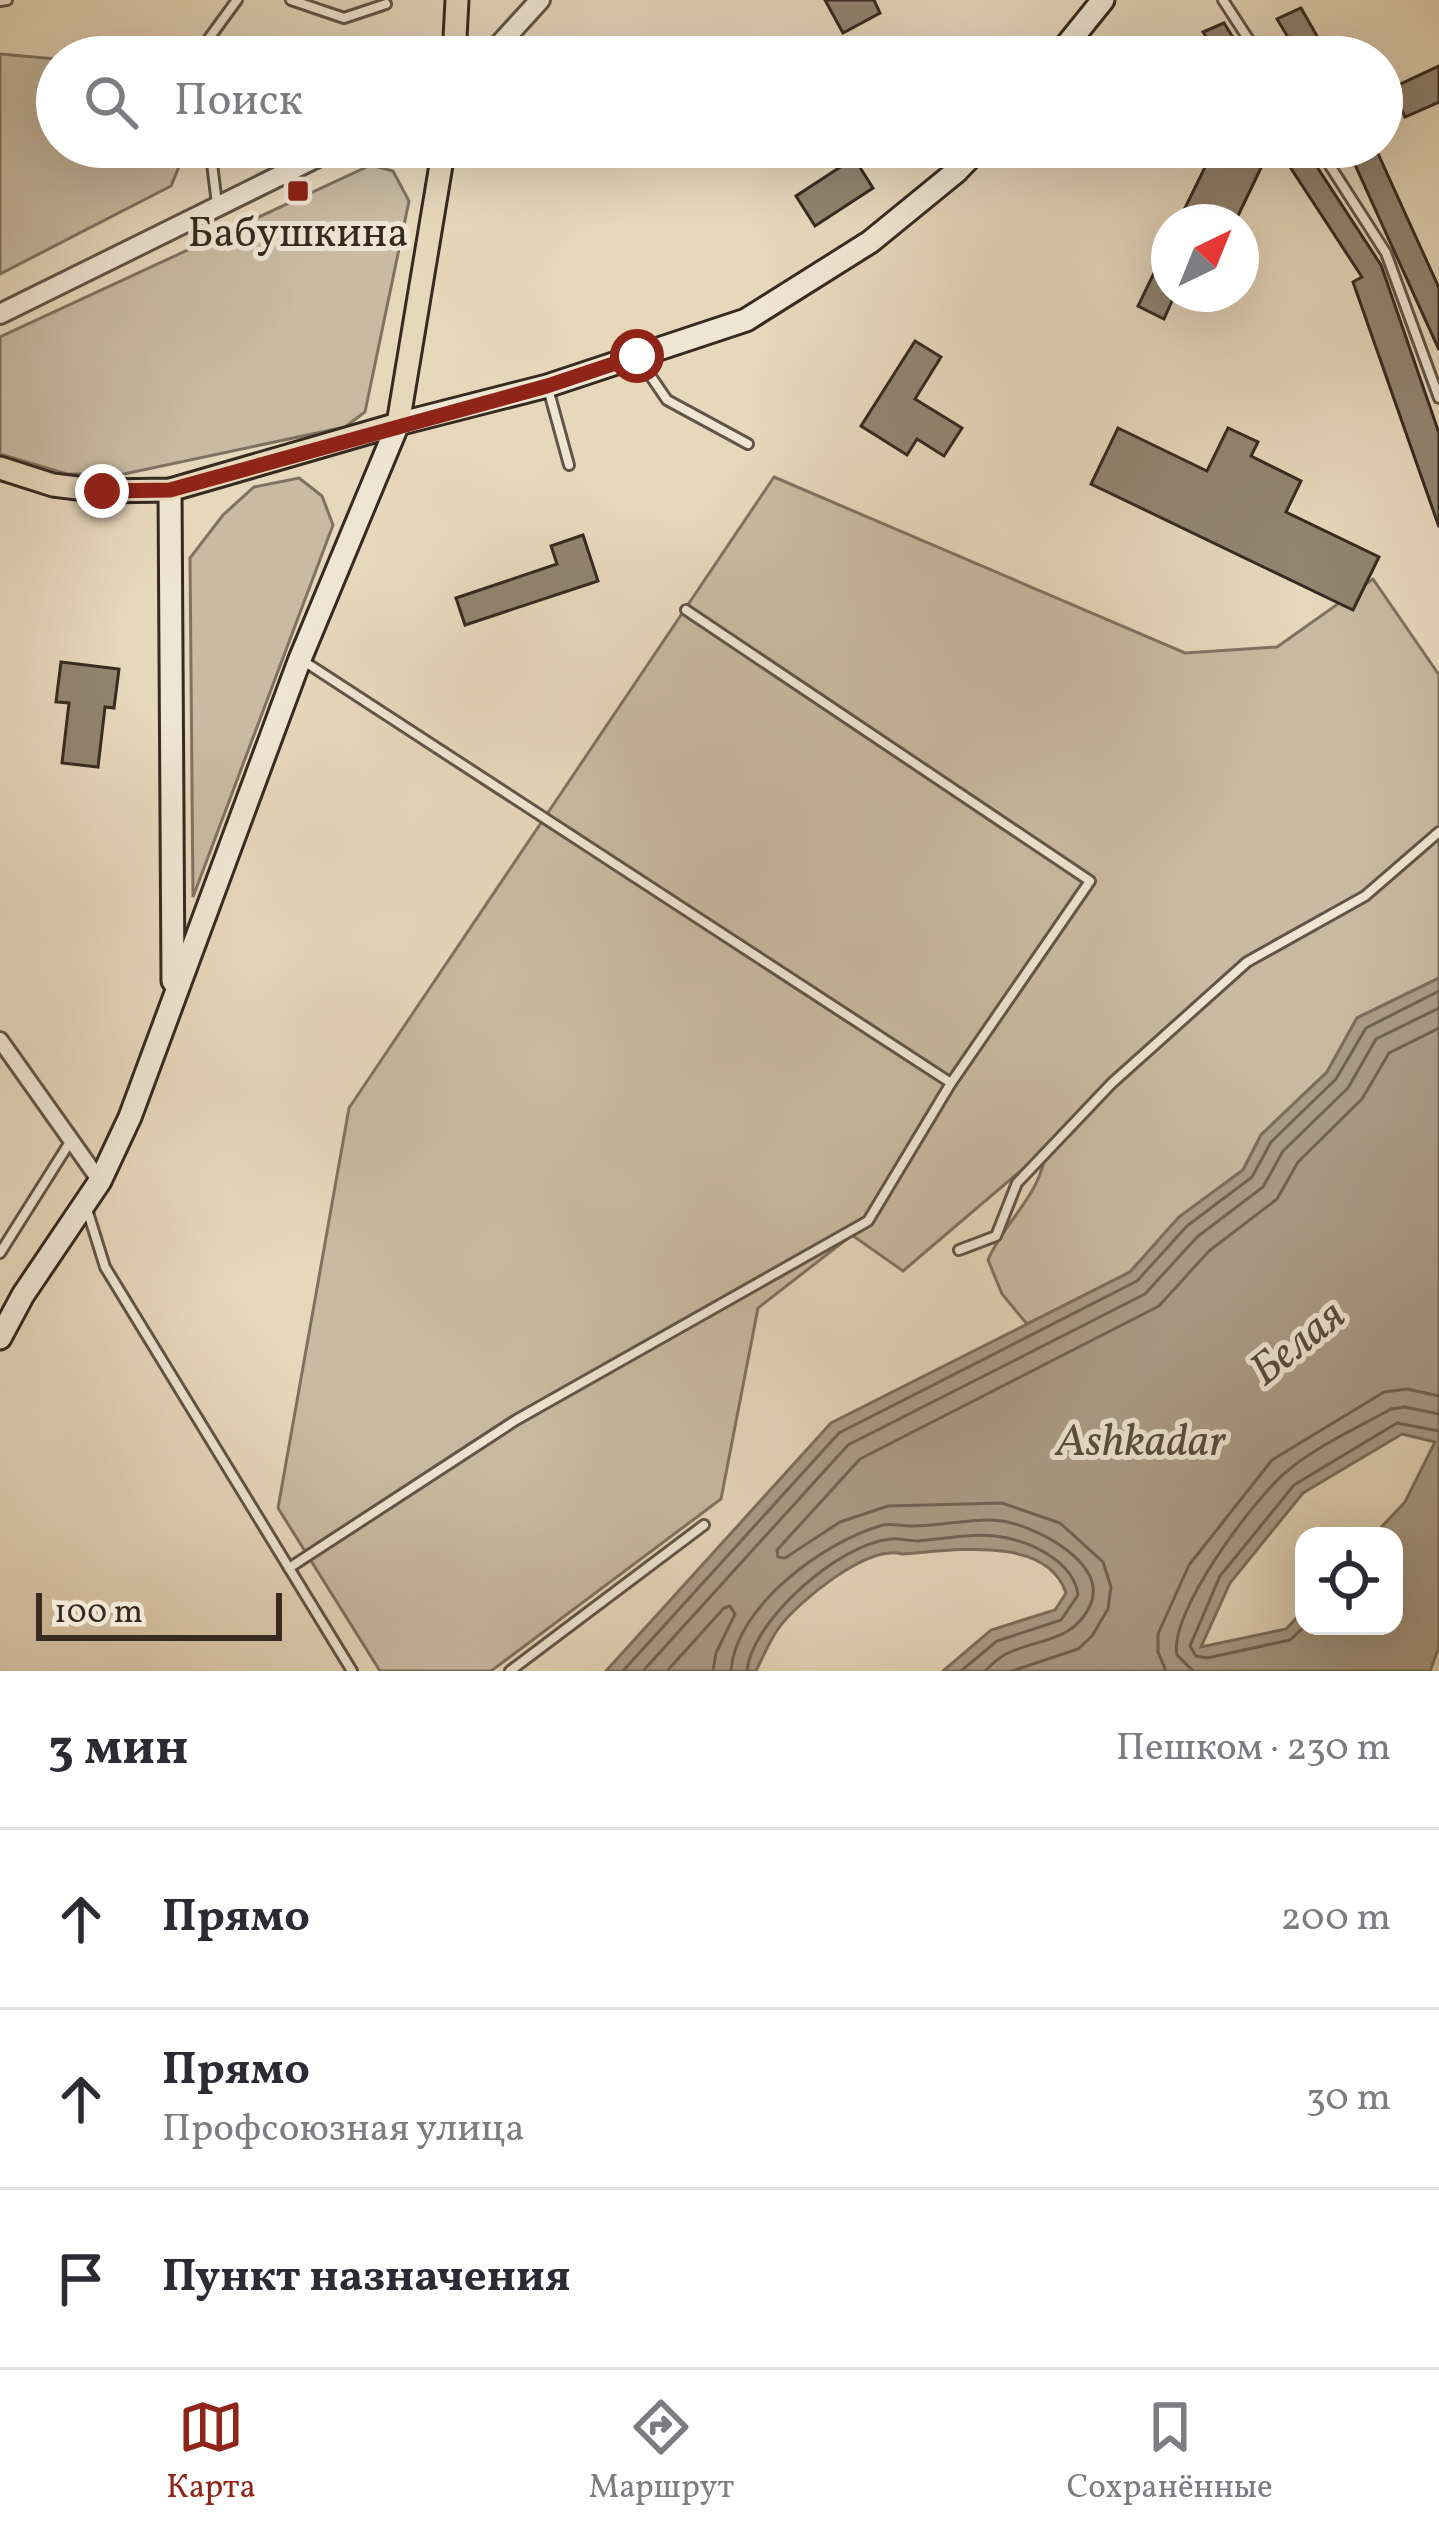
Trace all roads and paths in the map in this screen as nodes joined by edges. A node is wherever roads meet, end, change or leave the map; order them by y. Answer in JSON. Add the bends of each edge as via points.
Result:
{"nodes":[{"id":1,"x":237,"y":0,"type":"edge"},
{"id":2,"x":291,"y":0,"type":"edge"},
{"id":3,"x":457,"y":0,"type":"edge"},
{"id":4,"x":540,"y":0,"type":"edge"},
{"id":5,"x":1103,"y":0,"type":"edge"},
{"id":6,"x":1223,"y":0,"type":"edge"},
{"id":7,"x":386,"y":4,"type":"dead end"},
{"id":8,"x":211,"y":36,"type":"edge"},
{"id":9,"x":455,"y":36,"type":"edge"},
{"id":10,"x":507,"y":36,"type":"edge"},
{"id":11,"x":1074,"y":36,"type":"edge"},
{"id":12,"x":1246,"y":36,"type":"edge"},
{"id":13,"x":213,"y":168,"type":"edge"},
{"id":14,"x":294,"y":168,"type":"edge"},
{"id":15,"x":441,"y":168,"type":"edge"},
{"id":16,"x":961,"y":168,"type":"edge"},
{"id":17,"x":1331,"y":168,"type":"edge"},
{"id":18,"x":217,"y":205,"type":"junction"},
{"id":19,"x":0,"y":314,"type":"edge"},
{"id":20,"x":637,"y":356,"type":"junction"},
{"id":21,"x":547,"y":386,"type":"junction"},
{"id":22,"x":1439,"y":398,"type":"edge"},
{"id":23,"x":398,"y":424,"type":"junction"},
{"id":24,"x":748,"y":444,"type":"dead end"},
{"id":25,"x":569,"y":465,"type":"dead end"},
{"id":26,"x":0,"y":468,"type":"edge"},
{"id":27,"x":170,"y":490,"type":"junction"},
{"id":28,"x":686,"y":610,"type":"dead end"},
{"id":29,"x":301,"y":659,"type":"junction"},
{"id":30,"x":1439,"y":832,"type":"edge"},
{"id":31,"x":173,"y":997,"type":"junction"},
{"id":32,"x":0,"y":1040,"type":"edge"},
{"id":33,"x":951,"y":1084,"type":"junction"},
{"id":34,"x":71,"y":1140,"type":"junction"},
{"id":35,"x":100,"y":1181,"type":"junction"},
{"id":36,"x":86,"y":1205,"type":"junction"},
{"id":37,"x":959,"y":1250,"type":"dead end"},
{"id":38,"x":0,"y":1253,"type":"edge"},
{"id":39,"x":0,"y":1338,"type":"edge"},
{"id":40,"x":704,"y":1526,"type":"dead end"},
{"id":41,"x":289,"y":1568,"type":"junction"},
{"id":42,"x":352,"y":1671,"type":"edge"},
{"id":43,"x":510,"y":1671,"type":"edge"}],
"edges":[{"from":1,"to":8,"type":"lane"},
{"from":2,"to":7,"type":"lane","via":[[344,18]]},
{"from":3,"to":9,"type":"main road"},
{"from":4,"to":10,"type":"street"},
{"from":5,"to":11,"type":"main road"},
{"from":6,"to":12,"type":"lane"},
{"from":13,"to":18,"type":"lane"},
{"from":14,"to":18,"type":"street"},
{"from":15,"to":23,"type":"main road"},
{"from":16,"to":20,"type":"main road","via":[[870,242],[746,320]]},
{"from":17,"to":22,"type":"lane","via":[[1386,253]]},
{"from":18,"to":19,"type":"street"},
{"from":20,"to":21,"type":"main road"},
{"from":20,"to":24,"type":"lane","via":[[667,400]]},
{"from":21,"to":23,"type":"main road"},
{"from":21,"to":25,"type":"lane"},
{"from":23,"to":27,"type":"main road"},
{"from":23,"to":29,"type":"main road"},
{"from":26,"to":27,"type":"main road","via":[[52,485]]},
{"from":27,"to":31,"type":"main road"},
{"from":28,"to":33,"type":"lane","via":[[1090,880]]},
{"from":29,"to":31,"type":"main road"},
{"from":29,"to":33,"type":"lane"},
{"from":30,"to":37,"type":"lane","via":[[1364,896],[1247,962],[1112,1083],[1017,1184],[996,1236]]},
{"from":31,"to":35,"type":"main road"},
{"from":32,"to":34,"type":"street"},
{"from":33,"to":41,"type":"lane","via":[[868,1221],[516,1420]]},
{"from":34,"to":35,"type":"street"},
{"from":34,"to":38,"type":"lane"},
{"from":35,"to":36,"type":"main road"},
{"from":36,"to":39,"type":"main road"},
{"from":36,"to":41,"type":"lane","via":[[105,1267]]},
{"from":40,"to":43,"type":"lane"},
{"from":41,"to":42,"type":"lane"}]}
